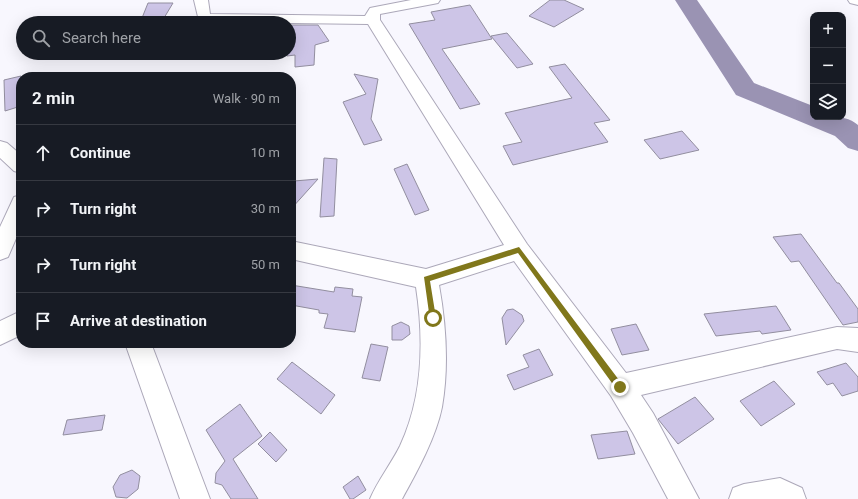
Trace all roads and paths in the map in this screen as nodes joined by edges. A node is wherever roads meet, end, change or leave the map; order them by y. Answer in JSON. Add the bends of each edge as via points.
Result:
{"nodes":[{"id":1,"x":201,"y":0,"type":"edge"},
{"id":2,"x":433,"y":0,"type":"edge"},
{"id":3,"x":855,"y":0,"type":"edge"},
{"id":4,"x":858,"y":1,"type":"edge"},
{"id":5,"x":204,"y":16,"type":"edge"},
{"id":6,"x":296,"y":19,"type":"edge"},
{"id":7,"x":373,"y":20,"type":"junction"},
{"id":8,"x":0,"y":148,"type":"edge"},
{"id":9,"x":16,"y":162,"type":"edge"},
{"id":10,"x":16,"y":214,"type":"edge"},
{"id":11,"x":519,"y":250,"type":"junction"},
{"id":12,"x":0,"y":251,"type":"edge"},
{"id":13,"x":296,"y":251,"type":"edge"},
{"id":14,"x":426,"y":279,"type":"junction"},
{"id":15,"x":16,"y":325,"type":"edge"},
{"id":16,"x":0,"y":334,"type":"edge"},
{"id":17,"x":858,"y":340,"type":"edge"},
{"id":18,"x":140,"y":348,"type":"edge"},
{"id":19,"x":620,"y":387,"type":"junction"},
{"id":20,"x":195,"y":499,"type":"edge"},
{"id":21,"x":385,"y":499,"type":"edge"},
{"id":22,"x":684,"y":499,"type":"edge"},
{"id":23,"x":744,"y":499,"type":"edge"},
{"id":24,"x":791,"y":499,"type":"edge"}],
"edges":[{"from":1,"to":5,"type":"street"},
{"from":2,"to":7,"type":"street","via":[[375,11],[372,15]]},
{"from":3,"to":4,"type":"street"},
{"from":6,"to":7,"type":"street"},
{"from":7,"to":11,"type":"street"},
{"from":8,"to":9,"type":"street"},
{"from":10,"to":12,"type":"street"},
{"from":11,"to":14,"type":"street"},
{"from":11,"to":19,"type":"street"},
{"from":13,"to":14,"type":"street"},
{"from":14,"to":21,"type":"street","via":[[433,318],[433,357],[428,407],[411,454]]},
{"from":15,"to":16,"type":"street"},
{"from":17,"to":19,"type":"street","via":[[837,338]]},
{"from":18,"to":20,"type":"street"},
{"from":19,"to":22,"type":"street","via":[[643,423]]},
{"from":23,"to":24,"type":"street","via":[[780,493]]}]}
